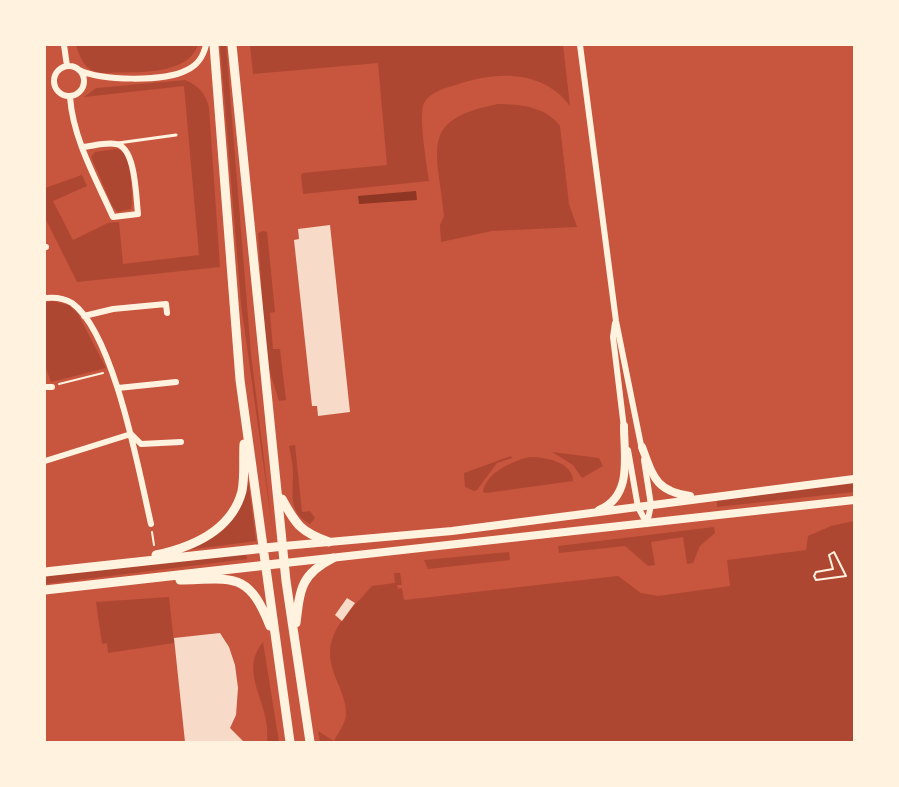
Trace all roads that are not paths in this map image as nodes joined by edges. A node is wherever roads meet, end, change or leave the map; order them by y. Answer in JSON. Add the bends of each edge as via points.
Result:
{"nodes":[{"id":1,"x":64,"y":45,"type":"edge"},
{"id":2,"x":206,"y":45,"type":"edge"},
{"id":3,"x":214,"y":45,"type":"edge"},
{"id":4,"x":232,"y":45,"type":"edge"},
{"id":5,"x":580,"y":45,"type":"edge"},
{"id":6,"x":67,"y":66,"type":"junction"},
{"id":7,"x":79,"y":70,"type":"junction"},
{"id":8,"x":53,"y":83,"type":"junction"},
{"id":9,"x":45,"y":84,"type":"edge"},
{"id":10,"x":70,"y":97,"type":"junction"},
{"id":11,"x":176,"y":135,"type":"dead end"},
{"id":12,"x":115,"y":144,"type":"junction"},
{"id":13,"x":83,"y":147,"type":"junction"},
{"id":14,"x":45,"y":298,"type":"edge"},
{"id":15,"x":167,"y":313,"type":"dead end"},
{"id":16,"x":84,"y":316,"type":"junction"},
{"id":17,"x":616,"y":321,"type":"junction"},
{"id":18,"x":176,"y":382,"type":"dead end"},
{"id":19,"x":118,"y":388,"type":"junction"},
{"id":20,"x":245,"y":423,"type":"junction"},
{"id":21,"x":624,"y":426,"type":"junction"},
{"id":22,"x":131,"y":434,"type":"junction"},
{"id":23,"x":181,"y":442,"type":"dead end"},
{"id":24,"x":642,"y":447,"type":"junction"},
{"id":25,"x":45,"y":461,"type":"edge"},
{"id":26,"x":854,"y":479,"type":"edge"},
{"id":27,"x":279,"y":493,"type":"junction"},
{"id":28,"x":702,"y":497,"type":"junction"},
{"id":29,"x":854,"y":500,"type":"edge"},
{"id":30,"x":651,"y":504,"type":"junction"},
{"id":31,"x":638,"y":507,"type":"junction"},
{"id":32,"x":589,"y":514,"type":"junction"},
{"id":33,"x":151,"y":524,"type":"road end"},
{"id":34,"x":647,"y":524,"type":"junction"},
{"id":35,"x":329,"y":542,"type":"junction"},
{"id":36,"x":284,"y":546,"type":"junction"},
{"id":37,"x":263,"y":548,"type":"junction"},
{"id":38,"x":333,"y":558,"type":"junction"},
{"id":39,"x":285,"y":563,"type":"junction"},
{"id":40,"x":111,"y":564,"type":"junction"},
{"id":41,"x":266,"y":566,"type":"junction"},
{"id":42,"x":45,"y":572,"type":"edge"},
{"id":43,"x":121,"y":582,"type":"junction"},
{"id":44,"x":45,"y":590,"type":"edge"},
{"id":45,"x":294,"y":634,"type":"junction"},
{"id":46,"x":276,"y":639,"type":"junction"},
{"id":47,"x":290,"y":742,"type":"edge"},
{"id":48,"x":310,"y":742,"type":"edge"}],
"edges":[{"from":1,"to":6,"type":"street"},
{"from":2,"to":7,"type":"street","via":[[194,66],[171,75],[99,76]]},
{"from":3,"to":20,"type":"main road"},
{"from":4,"to":27,"type":"main road"},
{"from":5,"to":17,"type":"street"},
{"from":6,"to":7,"type":"street"},
{"from":6,"to":8,"type":"street","via":[[56,73]]},
{"from":7,"to":10,"type":"street","via":[[84,84],[80,92]]},
{"from":8,"to":9,"type":"street"},
{"from":8,"to":10,"type":"street","via":[[60,94]]},
{"from":10,"to":13,"type":"street","via":[[72,120]]},
{"from":11,"to":12,"type":"lane"},
{"from":12,"to":13,"type":"street"},
{"from":12,"to":13,"type":"street","via":[[125,149],[132,161],[138,214],[113,217]]},
{"from":14,"to":16,"type":"street","via":[[69,301]]},
{"from":15,"to":16,"type":"street","via":[[166,304]]},
{"from":16,"to":19,"type":"street"},
{"from":17,"to":21,"type":"street","via":[[613,337]]},
{"from":17,"to":24,"type":"street"},
{"from":18,"to":19,"type":"street"},
{"from":19,"to":22,"type":"street"},
{"from":20,"to":37,"type":"main road"},
{"from":20,"to":40,"type":"main road","via":[[242,489],[220,528],[184,547]]},
{"from":21,"to":31,"type":"street"},
{"from":21,"to":32,"type":"street","via":[[623,485],[611,503]]},
{"from":22,"to":23,"type":"street","via":[[141,444]]},
{"from":22,"to":25,"type":"street"},
{"from":22,"to":33,"type":"street"},
{"from":24,"to":28,"type":"street","via":[[657,483],[663,488]]},
{"from":24,"to":30,"type":"street"},
{"from":26,"to":28,"type":"street"},
{"from":27,"to":35,"type":"main road","via":[[295,524]]},
{"from":27,"to":36,"type":"main road"},
{"from":28,"to":30,"type":"street"},
{"from":29,"to":34,"type":"street"},
{"from":30,"to":31,"type":"street"},
{"from":30,"to":34,"type":"street"},
{"from":31,"to":32,"type":"street"},
{"from":31,"to":34,"type":"street"},
{"from":32,"to":35,"type":"street"},
{"from":34,"to":38,"type":"street"},
{"from":35,"to":36,"type":"street"},
{"from":36,"to":37,"type":"main road"},
{"from":36,"to":39,"type":"main road"},
{"from":37,"to":40,"type":"main road"},
{"from":37,"to":41,"type":"main road"},
{"from":38,"to":39,"type":"street"},
{"from":38,"to":45,"type":"main road","via":[[315,568],[304,582]]},
{"from":39,"to":41,"type":"main road"},
{"from":39,"to":45,"type":"main road"},
{"from":40,"to":42,"type":"main road"},
{"from":41,"to":43,"type":"main road"},
{"from":41,"to":46,"type":"main road"},
{"from":43,"to":44,"type":"main road"},
{"from":43,"to":46,"type":"main road","via":[[240,582],[260,602]]},
{"from":45,"to":48,"type":"main road"},
{"from":46,"to":47,"type":"main road"}]}
